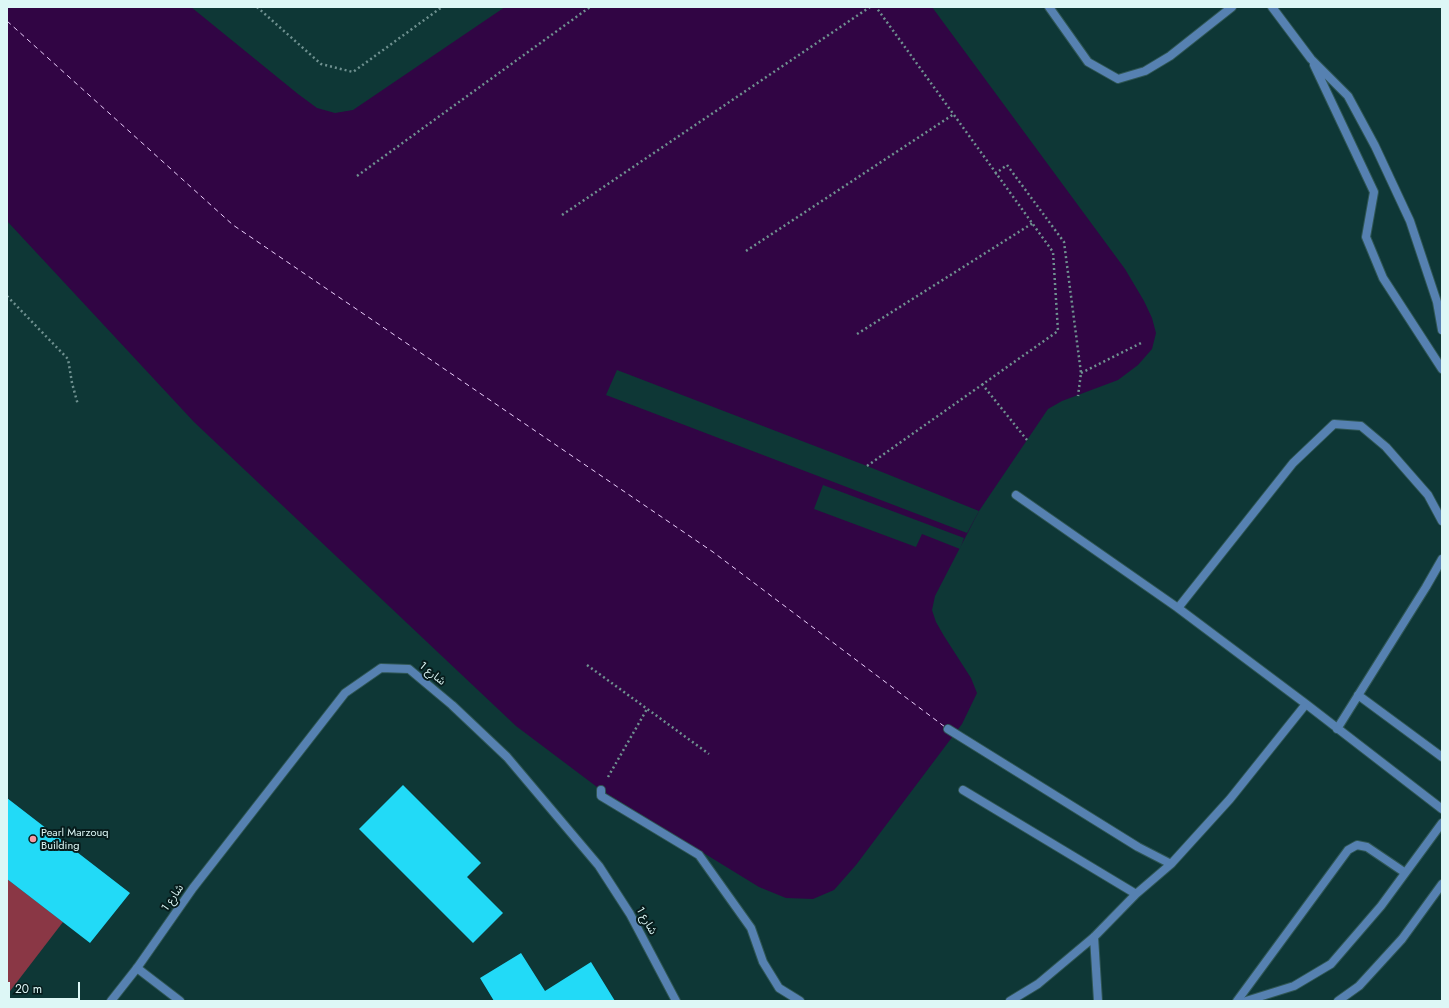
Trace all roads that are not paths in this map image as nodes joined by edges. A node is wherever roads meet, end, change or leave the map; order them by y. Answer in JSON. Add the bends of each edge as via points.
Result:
{"nodes":[{"id":1,"x":1049,"y":7,"type":"edge"},
{"id":2,"x":1232,"y":7,"type":"edge"},
{"id":3,"x":1272,"y":7,"type":"edge"},
{"id":4,"x":1311,"y":59,"type":"junction"},
{"id":5,"x":1442,"y":330,"type":"edge"},
{"id":6,"x":1442,"y":369,"type":"edge"},
{"id":7,"x":1016,"y":495,"type":"dead end"},
{"id":8,"x":1442,"y":521,"type":"edge"},
{"id":9,"x":1442,"y":559,"type":"edge"},
{"id":10,"x":1178,"y":608,"type":"junction"},
{"id":11,"x":1358,"y":695,"type":"junction"},
{"id":12,"x":1306,"y":704,"type":"junction"},
{"id":13,"x":948,"y":728,"type":"dead end"},
{"id":14,"x":1337,"y":729,"type":"junction"},
{"id":15,"x":1442,"y":757,"type":"edge"},
{"id":16,"x":601,"y":790,"type":"road end"},
{"id":17,"x":963,"y":790,"type":"dead end"},
{"id":18,"x":1442,"y":809,"type":"edge"},
{"id":19,"x":1442,"y":822,"type":"edge"},
{"id":20,"x":1171,"y":864,"type":"junction"},
{"id":21,"x":1404,"y":872,"type":"junction"},
{"id":22,"x":1442,"y":884,"type":"edge"},
{"id":23,"x":1136,"y":894,"type":"junction"},
{"id":24,"x":1094,"y":937,"type":"junction"},
{"id":25,"x":137,"y":968,"type":"junction"},
{"id":26,"x":111,"y":1001,"type":"edge"},
{"id":27,"x":180,"y":1001,"type":"edge"},
{"id":28,"x":676,"y":1001,"type":"edge"},
{"id":29,"x":800,"y":1001,"type":"edge"},
{"id":30,"x":1010,"y":1001,"type":"edge"},
{"id":31,"x":1098,"y":1001,"type":"edge"},
{"id":32,"x":1237,"y":1001,"type":"edge"},
{"id":33,"x":1246,"y":1001,"type":"edge"},
{"id":34,"x":1338,"y":1001,"type":"edge"}],
"edges":[{"from":1,"to":2,"type":"street","via":[[1088,62],[1118,79],[1145,71],[1170,56]]},
{"from":3,"to":4,"type":"street"},
{"from":4,"to":5,"type":"street","via":[[1348,96],[1376,146],[1410,221],[1437,302]]},
{"from":4,"to":6,"type":"street","via":[[1374,192],[1366,237],[1383,278]]},
{"from":7,"to":10,"type":"street"},
{"from":8,"to":10,"type":"street","via":[[1428,496],[1386,447],[1361,426],[1334,424],[1293,463]]},
{"from":9,"to":11,"type":"street"},
{"from":10,"to":12,"type":"street"},
{"from":11,"to":14,"type":"street"},
{"from":11,"to":15,"type":"street"},
{"from":12,"to":14,"type":"street"},
{"from":12,"to":20,"type":"street","via":[[1230,799]]},
{"from":13,"to":20,"type":"street","via":[[1138,847]]},
{"from":14,"to":18,"type":"street"},
{"from":16,"to":29,"type":"street","via":[[602,796],[699,855],[751,928],[763,962],[778,988]]},
{"from":17,"to":23,"type":"street"},
{"from":19,"to":21,"type":"street"},
{"from":20,"to":23,"type":"street"},
{"from":21,"to":32,"type":"street","via":[[1367,847],[1358,845],[1348,850]]},
{"from":21,"to":33,"type":"street","via":[[1381,906],[1332,964],[1294,986]]},
{"from":22,"to":34,"type":"street","via":[[1402,939],[1359,986]]},
{"from":23,"to":24,"type":"street"},
{"from":24,"to":30,"type":"street","via":[[1038,984]]},
{"from":24,"to":31,"type":"street"},
{"from":25,"to":26,"type":"street","name":"شارع 1"},
{"from":25,"to":27,"type":"street"},
{"from":25,"to":28,"type":"street","name":"شارع 1","via":[[193,888],[345,693],[381,668],[409,670],[452,704],[507,757],[599,866],[630,914]]}]}
